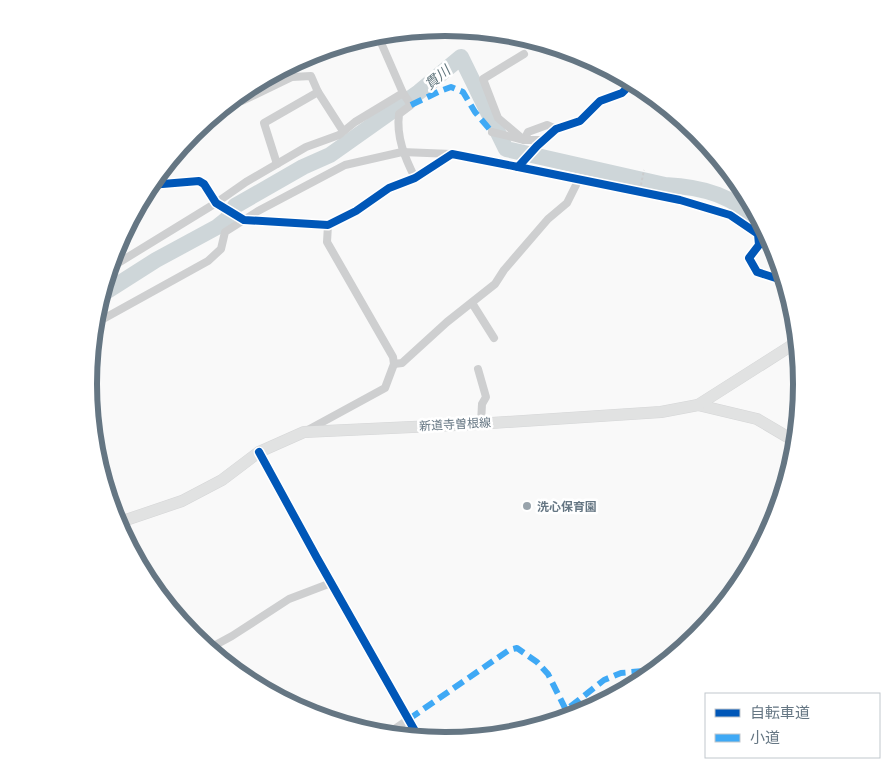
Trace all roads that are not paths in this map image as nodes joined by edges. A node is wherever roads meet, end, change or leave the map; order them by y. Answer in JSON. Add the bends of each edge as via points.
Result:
{"nodes":[{"id":1,"x":381,"y":42,"type":"edge"},
{"id":2,"x":524,"y":54,"type":"dead end"},
{"id":3,"x":627,"y":88,"type":"edge"},
{"id":4,"x":318,"y":92,"type":"junction"},
{"id":5,"x":404,"y":94,"type":"junction"},
{"id":6,"x":246,"y":99,"type":"edge"},
{"id":7,"x":556,"y":130,"type":"junction"},
{"id":8,"x":343,"y":131,"type":"junction"},
{"id":9,"x":492,"y":132,"type":"dead end"},
{"id":10,"x":524,"y":140,"type":"junction"},
{"id":11,"x":546,"y":140,"type":"junction"},
{"id":12,"x":402,"y":150,"type":"junction"},
{"id":13,"x":452,"y":154,"type":"junction"},
{"id":14,"x":277,"y":164,"type":"junction"},
{"id":15,"x":521,"y":165,"type":"junction"},
{"id":16,"x":415,"y":178,"type":"junction"},
{"id":17,"x":579,"y":180,"type":"junction"},
{"id":18,"x":161,"y":184,"type":"edge"},
{"id":19,"x":218,"y":205,"type":"junction"},
{"id":20,"x":241,"y":218,"type":"junction"},
{"id":21,"x":328,"y":225,"type":"junction"},
{"id":22,"x":120,"y":262,"type":"edge"},
{"id":23,"x":776,"y":278,"type":"edge"},
{"id":24,"x":472,"y":303,"type":"junction"},
{"id":25,"x":104,"y":319,"type":"edge"},
{"id":26,"x":494,"y":338,"type":"dead end"},
{"id":27,"x":791,"y":346,"type":"edge"},
{"id":28,"x":394,"y":364,"type":"junction"},
{"id":29,"x":478,"y":369,"type":"dead end"},
{"id":30,"x":698,"y":405,"type":"junction"},
{"id":31,"x":481,"y":423,"type":"junction"},
{"id":32,"x":304,"y":432,"type":"junction"},
{"id":33,"x":789,"y":438,"type":"edge"},
{"id":34,"x":259,"y":452,"type":"junction"},
{"id":35,"x":125,"y":520,"type":"edge"},
{"id":36,"x":331,"y":583,"type":"junction"},
{"id":37,"x":215,"y":644,"type":"edge"},
{"id":38,"x":409,"y":719,"type":"junction"},
{"id":39,"x":396,"y":728,"type":"edge"},
{"id":40,"x":415,"y":730,"type":"edge"}],
"edges":[{"from":1,"to":5,"type":"street"},
{"from":2,"to":10,"type":"street","via":[[483,79],[498,118]]},
{"from":3,"to":7,"type":"street","via":[[600,101],[580,121]]},
{"from":4,"to":6,"type":"street","via":[[311,76],[292,77]]},
{"from":4,"to":8,"type":"street"},
{"from":4,"to":14,"type":"street","via":[[264,123]]},
{"from":5,"to":8,"type":"street"},
{"from":5,"to":12,"type":"street","via":[[411,105],[399,114]]},
{"from":7,"to":10,"type":"street","via":[[547,125],[528,132]]},
{"from":7,"to":11,"type":"street"},
{"from":8,"to":14,"type":"street"},
{"from":9,"to":10,"type":"street"},
{"from":10,"to":11,"type":"street"},
{"from":11,"to":15,"type":"street"},
{"from":12,"to":13,"type":"street"},
{"from":12,"to":16,"type":"street"},
{"from":12,"to":20,"type":"street","via":[[345,165]]},
{"from":13,"to":15,"type":"street"},
{"from":13,"to":16,"type":"street"},
{"from":14,"to":19,"type":"street","via":[[246,182]]},
{"from":15,"to":17,"type":"street"},
{"from":16,"to":21,"type":"street","via":[[389,188],[356,211]]},
{"from":17,"to":23,"type":"street","via":[[680,200],[730,215],[758,234],[759,245],[749,258],[756,272]]},
{"from":17,"to":24,"type":"street","via":[[567,203],[548,219],[495,284]]},
{"from":18,"to":19,"type":"street","via":[[199,181]]},
{"from":19,"to":20,"type":"street"},
{"from":19,"to":22,"type":"street"},
{"from":20,"to":21,"type":"street"},
{"from":20,"to":25,"type":"street","via":[[225,232],[221,249],[208,261]]},
{"from":21,"to":28,"type":"street","via":[[327,242],[394,358]]},
{"from":24,"to":26,"type":"street"},
{"from":24,"to":28,"type":"street","via":[[402,363]]},
{"from":27,"to":30,"type":"main road","name":"新道寺曽根線"},
{"from":28,"to":32,"type":"street","via":[[384,388]]},
{"from":29,"to":31,"type":"street","via":[[486,397],[482,404]]},
{"from":30,"to":31,"type":"main road","name":"新道寺曽根線","via":[[661,412]]},
{"from":30,"to":33,"type":"main road","via":[[757,419]]},
{"from":31,"to":32,"type":"main road","name":"新道寺曽根線"},
{"from":32,"to":34,"type":"main road","name":"新道寺曽根線"},
{"from":34,"to":35,"type":"main road","name":"新道寺曽根線","via":[[222,480],[182,501]]},
{"from":34,"to":36,"type":"street"},
{"from":36,"to":37,"type":"street","via":[[289,599]]},
{"from":36,"to":38,"type":"street"},
{"from":38,"to":39,"type":"street"},
{"from":38,"to":40,"type":"street"}]}
